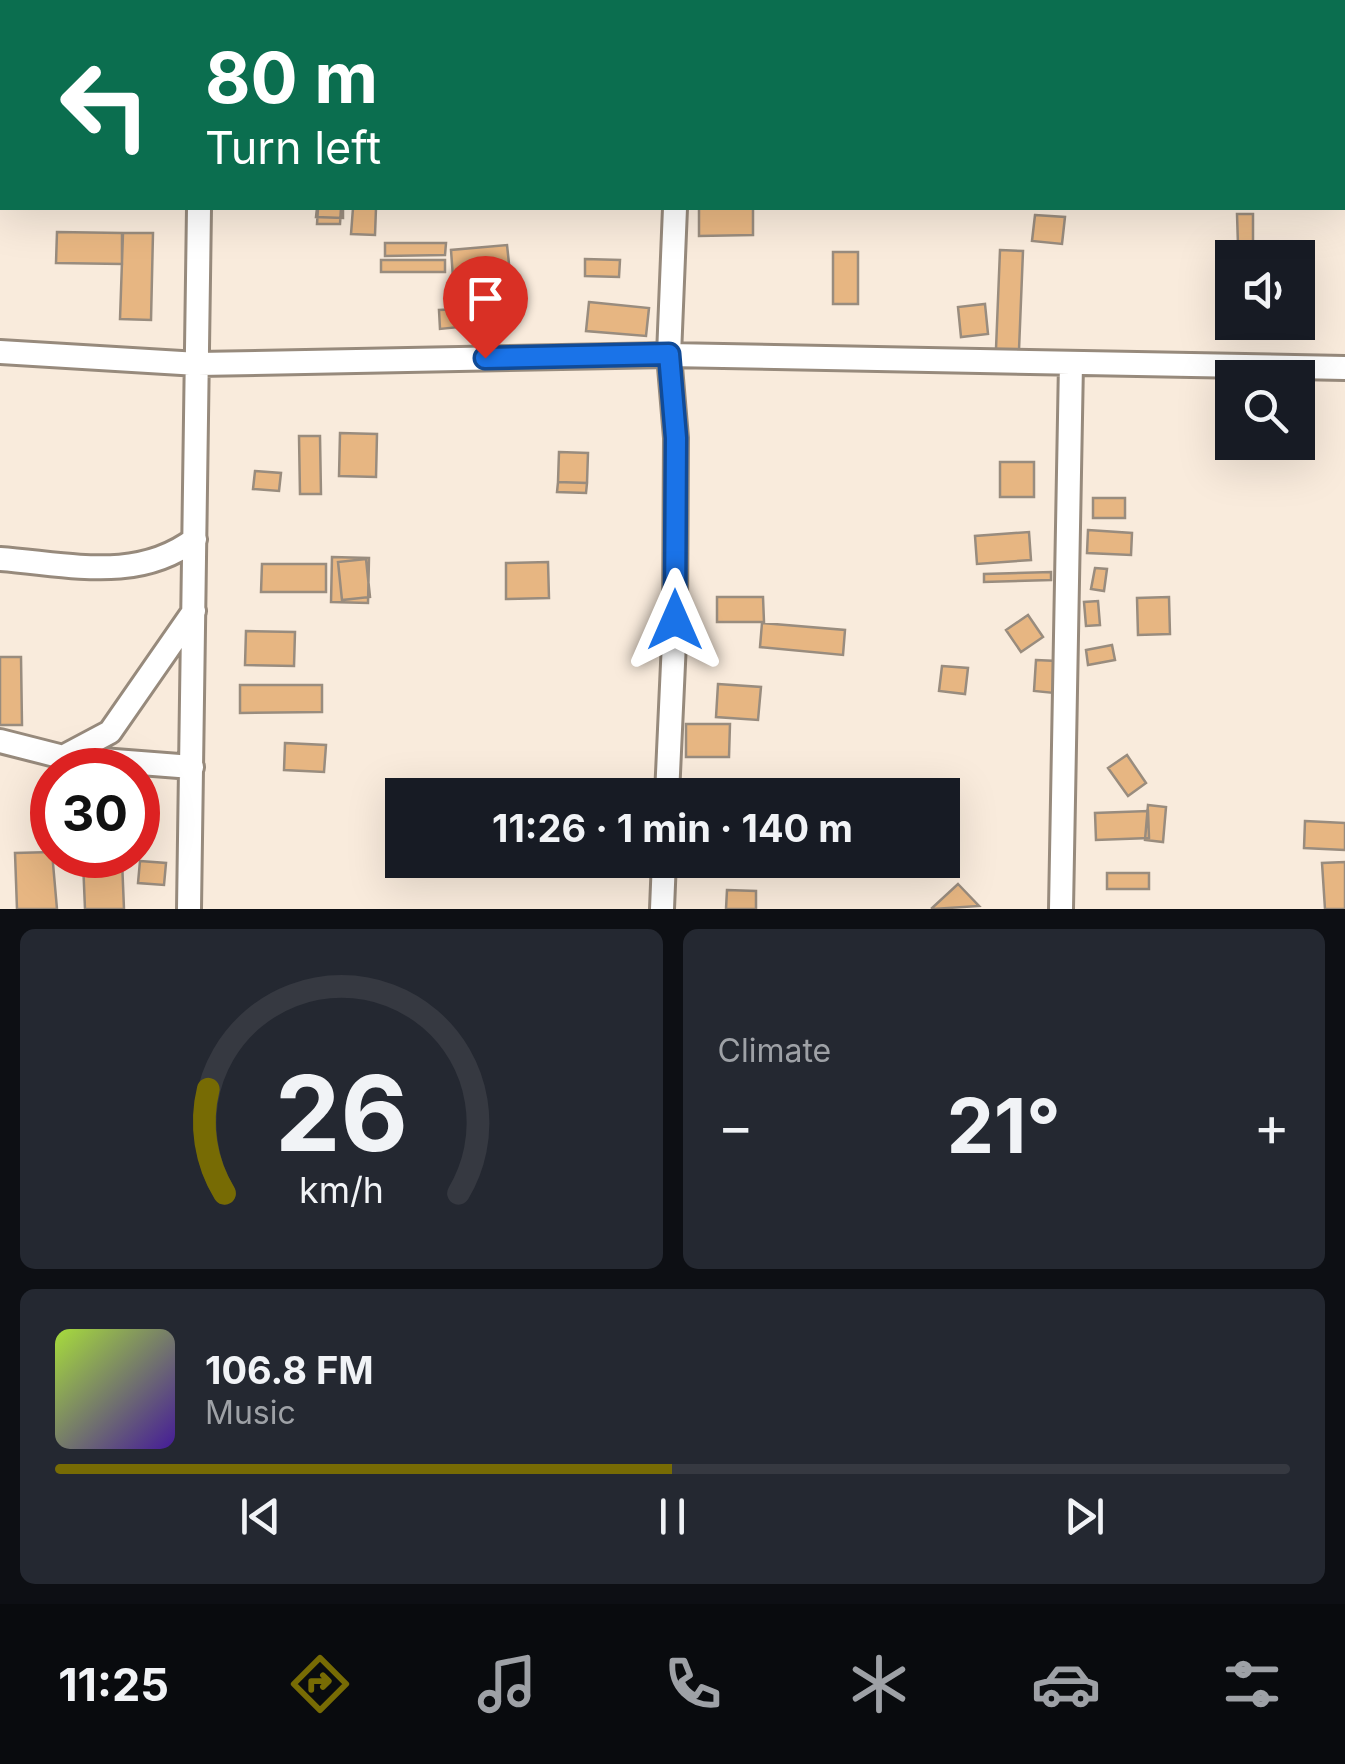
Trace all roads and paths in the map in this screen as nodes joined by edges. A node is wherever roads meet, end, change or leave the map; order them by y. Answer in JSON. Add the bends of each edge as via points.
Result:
{"nodes":[{"id":1,"x":199,"y":210,"type":"edge"},
{"id":2,"x":674,"y":210,"type":"edge"},
{"id":3,"x":0,"y":352,"type":"edge"},
{"id":4,"x":669,"y":354,"type":"junction"},
{"id":5,"x":1071,"y":363,"type":"junction"},
{"id":6,"x":198,"y":364,"type":"junction"},
{"id":7,"x":1345,"y":368,"type":"edge"},
{"id":8,"x":195,"y":539,"type":"junction"},
{"id":9,"x":0,"y":559,"type":"edge"},
{"id":10,"x":194,"y":611,"type":"junction"},
{"id":11,"x":0,"y":741,"type":"edge"},
{"id":12,"x":80,"y":748,"type":"edge"},
{"id":13,"x":30,"y":749,"type":"edge"},
{"id":14,"x":160,"y":764,"type":"edge"},
{"id":15,"x":192,"y":766,"type":"junction"},
{"id":16,"x":667,"y":778,"type":"edge"},
{"id":17,"x":663,"y":878,"type":"edge"},
{"id":18,"x":189,"y":909,"type":"edge"},
{"id":19,"x":662,"y":909,"type":"edge"},
{"id":20,"x":1062,"y":909,"type":"edge"}],
"edges":[{"from":1,"to":6,"type":"street"},
{"from":2,"to":4,"type":"street"},
{"from":3,"to":6,"type":"street"},
{"from":4,"to":5,"type":"street"},
{"from":4,"to":6,"type":"street"},
{"from":4,"to":16,"type":"street","via":[[676,456]]},
{"from":5,"to":7,"type":"street"},
{"from":5,"to":20,"type":"street"},
{"from":6,"to":8,"type":"street"},
{"from":8,"to":9,"type":"street","via":[[168,559],[118,568]]},
{"from":8,"to":10,"type":"street"},
{"from":10,"to":12,"type":"street","via":[[110,732]]},
{"from":10,"to":15,"type":"street"},
{"from":11,"to":13,"type":"street"},
{"from":14,"to":15,"type":"street"},
{"from":15,"to":18,"type":"street"},
{"from":17,"to":19,"type":"street"}]}
